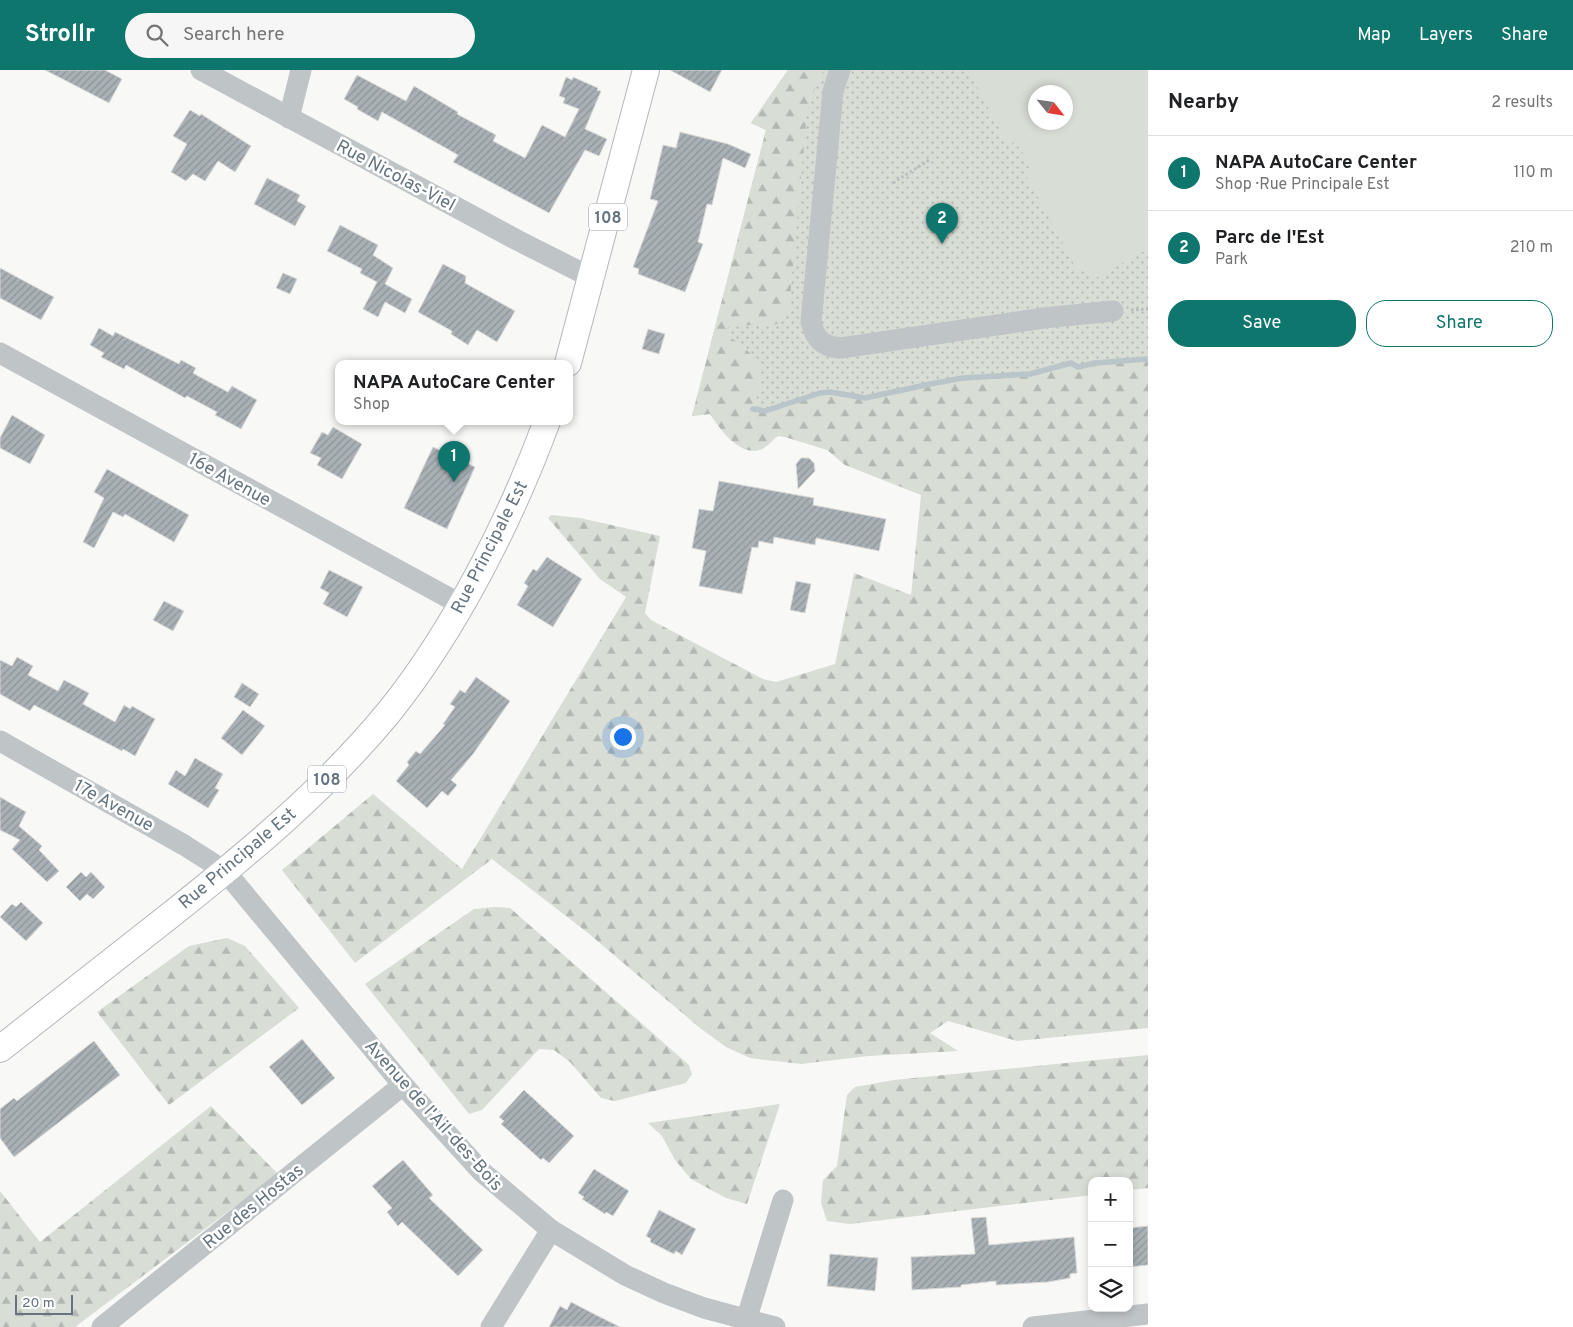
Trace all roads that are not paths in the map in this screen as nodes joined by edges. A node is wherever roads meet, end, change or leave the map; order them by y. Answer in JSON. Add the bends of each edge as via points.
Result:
{"nodes":[{"id":1,"x":201,"y":70,"type":"edge"},
{"id":2,"x":301,"y":70,"type":"edge"},
{"id":3,"x":646,"y":70,"type":"edge"},
{"id":4,"x":840,"y":70,"type":"edge"},
{"id":5,"x":289,"y":118,"type":"junction"},
{"id":6,"x":592,"y":278,"type":"junction"},
{"id":7,"x":1113,"y":311,"type":"dead end"},
{"id":8,"x":0,"y":353,"type":"edge"},
{"id":9,"x":569,"y":360,"type":"edge"},
{"id":10,"x":545,"y":425,"type":"edge"},
{"id":11,"x":460,"y":604,"type":"junction"},
{"id":12,"x":0,"y":741,"type":"edge"},
{"id":13,"x":225,"y":872,"type":"junction"},
{"id":14,"x":0,"y":1049,"type":"edge"},
{"id":15,"x":403,"y":1085,"type":"junction"},
{"id":16,"x":783,"y":1200,"type":"dead end"},
{"id":17,"x":551,"y":1230,"type":"junction"},
{"id":18,"x":1148,"y":1314,"type":"edge"},
{"id":19,"x":745,"y":1324,"type":"edge"},
{"id":20,"x":102,"y":1327,"type":"edge"},
{"id":21,"x":491,"y":1327,"type":"edge"},
{"id":22,"x":775,"y":1327,"type":"edge"},
{"id":23,"x":1033,"y":1327,"type":"edge"}],
"edges":[{"from":1,"to":5,"type":"street","name":"Rue Nicolas-Viel"},
{"from":2,"to":5,"type":"street"},
{"from":3,"to":6,"type":"main road","number":"108"},
{"from":4,"to":7,"type":"street","via":[[833,91],[811,322],[820,342],[830,348],[841,348]]},
{"from":5,"to":6,"type":"street","name":"Rue Nicolas-Viel"},
{"from":6,"to":9,"type":"main road","number":"108"},
{"from":8,"to":11,"type":"street","name":"16e Avenue"},
{"from":10,"to":11,"type":"main road","name":"Rue Principale Est","number":"108","via":[[520,492]]},
{"from":11,"to":13,"type":"main road","name":"Rue Principale Est","number":"108","via":[[413,678],[364,741]]},
{"from":12,"to":13,"type":"street","name":"17e Avenue","via":[[184,845]]},
{"from":13,"to":14,"type":"main road","name":"Rue Principale Est","number":"108"},
{"from":13,"to":15,"type":"street","name":"Avenue de l'Ail-des-Bois"},
{"from":15,"to":17,"type":"street","name":"Avenue de l'Ail-des-Bois","via":[[482,1172]]},
{"from":15,"to":20,"type":"street","name":"Rue des Hostas"},
{"from":16,"to":19,"type":"street"},
{"from":17,"to":19,"type":"street","name":"Avenue de l'Ail-des-Bois","via":[[625,1275]]},
{"from":17,"to":21,"type":"street"},
{"from":18,"to":23,"type":"street"},
{"from":19,"to":22,"type":"street","name":"Avenue de l'Ail-des-Bois"}]}
